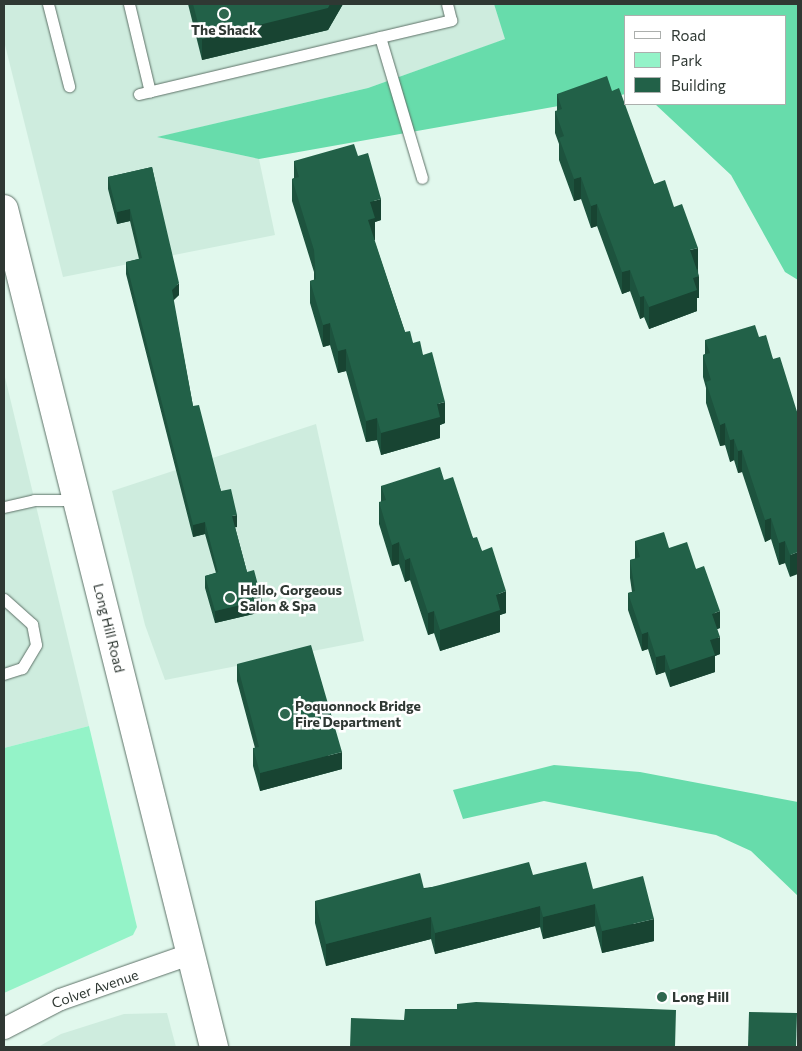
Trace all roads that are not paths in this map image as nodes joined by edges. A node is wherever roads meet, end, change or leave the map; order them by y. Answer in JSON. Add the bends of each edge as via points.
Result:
{"nodes":[{"id":1,"x":48,"y":4,"type":"edge"},
{"id":2,"x":129,"y":4,"type":"edge"},
{"id":3,"x":446,"y":4,"type":"edge"},
{"id":4,"x":380,"y":37,"type":"junction"},
{"id":5,"x":69,"y":86,"type":"dead end"},
{"id":6,"x":422,"y":178,"type":"dead end"},
{"id":7,"x":4,"y":209,"type":"edge"},
{"id":8,"x":77,"y":500,"type":"junction"},
{"id":9,"x":4,"y":507,"type":"edge"},
{"id":10,"x":5,"y":599,"type":"edge"},
{"id":11,"x":4,"y":674,"type":"edge"},
{"id":12,"x":189,"y":954,"type":"junction"},
{"id":13,"x":4,"y":1028,"type":"edge"},
{"id":14,"x":214,"y":1047,"type":"edge"}],
"edges":[{"from":1,"to":5,"type":"lane"},
{"from":2,"to":4,"type":"lane","via":[[145,93]]},
{"from":3,"to":4,"type":"lane","via":[[451,20]]},
{"from":4,"to":6,"type":"lane"},
{"from":7,"to":8,"type":"main road","name":"Long Hill Road"},
{"from":8,"to":9,"type":"lane","via":[[34,500]]},
{"from":8,"to":12,"type":"main road","name":"Long Hill Road"},
{"from":10,"to":11,"type":"lane","via":[[32,624],[36,645],[22,668]]},
{"from":12,"to":13,"type":"street","name":"Colver Avenue","via":[[60,999]]},
{"from":12,"to":14,"type":"main road","name":"Long Hill Road"}]}
